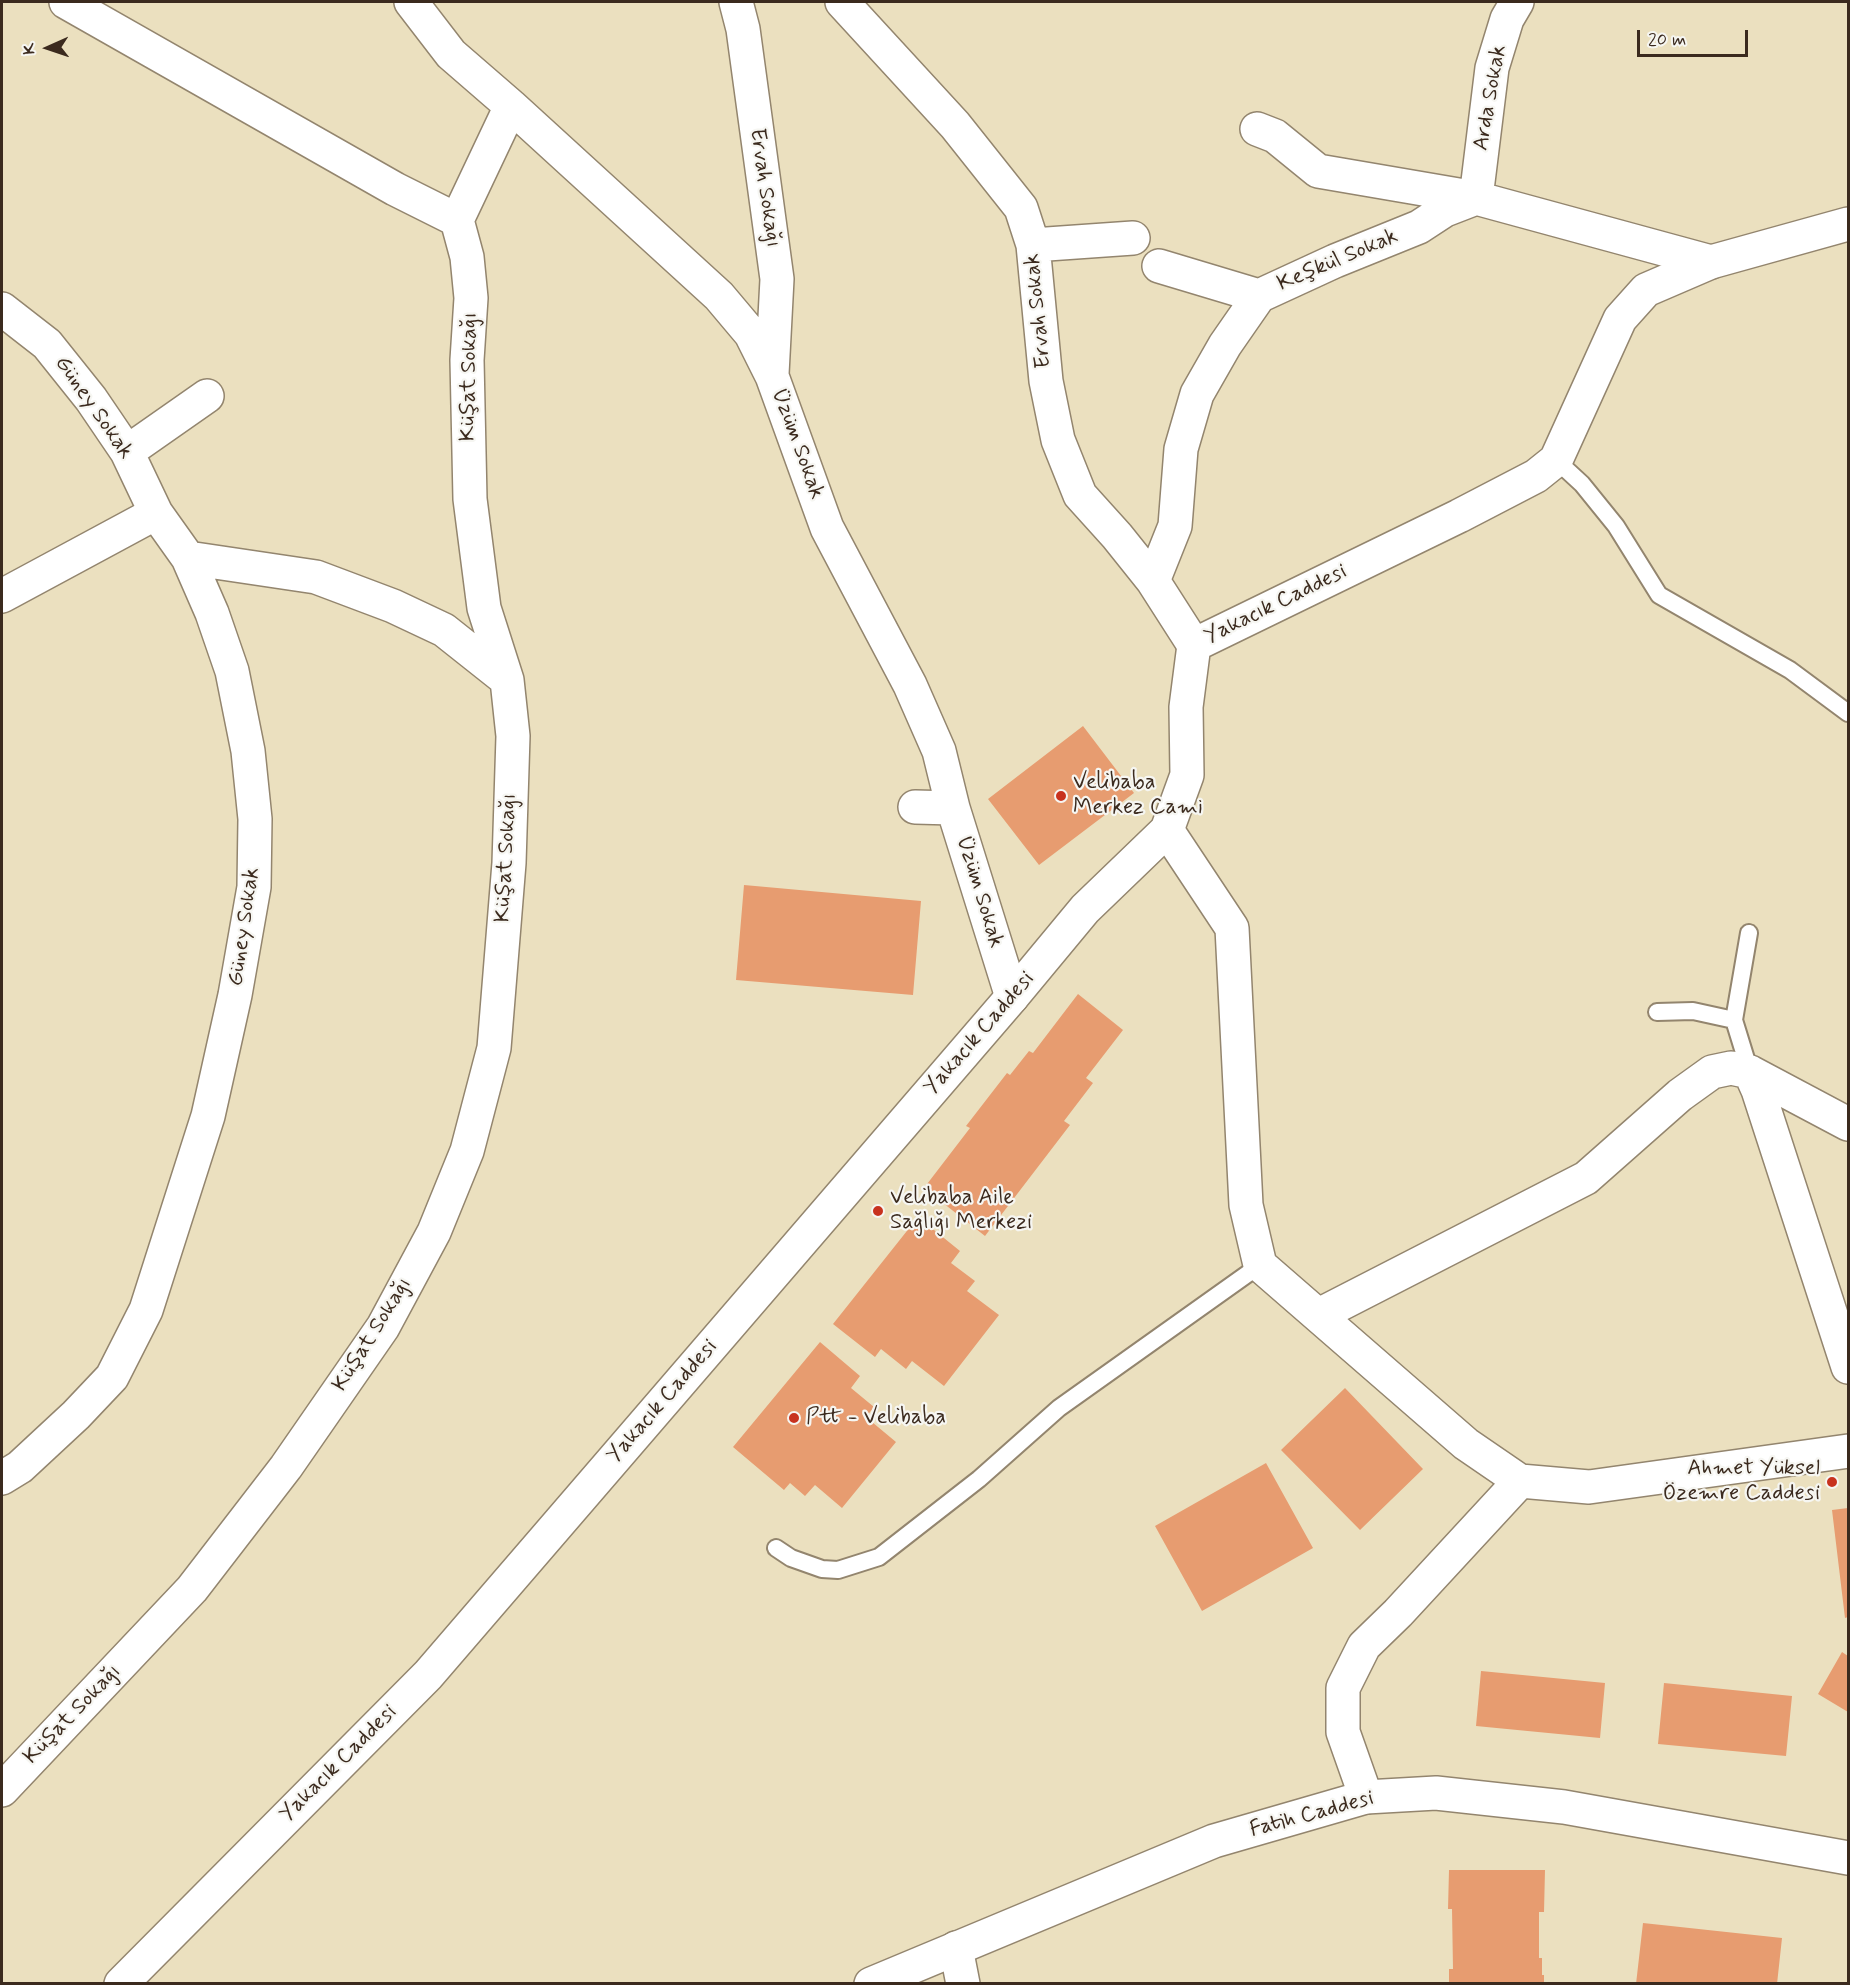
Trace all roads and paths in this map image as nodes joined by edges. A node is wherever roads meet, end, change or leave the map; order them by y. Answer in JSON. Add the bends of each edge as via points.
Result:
{"nodes":[{"id":1,"x":66,"y":2,"type":"edge"},
{"id":2,"x":411,"y":2,"type":"edge"},
{"id":3,"x":736,"y":2,"type":"edge"},
{"id":4,"x":842,"y":2,"type":"edge"},
{"id":5,"x":1517,"y":2,"type":"edge"},
{"id":6,"x":511,"y":106,"type":"junction"},
{"id":7,"x":1257,"y":129,"type":"dead end"},
{"id":8,"x":1476,"y":198,"type":"junction"},
{"id":9,"x":458,"y":220,"type":"junction"},
{"id":10,"x":1848,"y":224,"type":"edge"},
{"id":11,"x":1133,"y":238,"type":"dead end"},
{"id":12,"x":1033,"y":245,"type":"junction"},
{"id":13,"x":1711,"y":262,"type":"junction"},
{"id":14,"x":1160,"y":266,"type":"dead end"},
{"id":15,"x":1259,"y":296,"type":"junction"},
{"id":16,"x":2,"y":309,"type":"edge"},
{"id":17,"x":772,"y":376,"type":"junction"},
{"id":18,"x":207,"y":396,"type":"dead end"},
{"id":19,"x":127,"y":452,"type":"junction"},
{"id":20,"x":1556,"y":460,"type":"junction"},
{"id":21,"x":156,"y":513,"type":"junction"},
{"id":22,"x":188,"y":558,"type":"junction"},
{"id":23,"x":1153,"y":581,"type":"junction"},
{"id":24,"x":2,"y":596,"type":"edge"},
{"id":25,"x":1194,"y":645,"type":"junction"},
{"id":26,"x":507,"y":680,"type":"junction"},
{"id":27,"x":1848,"y":713,"type":"edge"},
{"id":28,"x":915,"y":807,"type":"dead end"},
{"id":29,"x":953,"y":808,"type":"junction"},
{"id":30,"x":1167,"y":830,"type":"junction"},
{"id":31,"x":1749,"y":933,"type":"dead end"},
{"id":32,"x":1012,"y":997,"type":"junction"},
{"id":33,"x":1657,"y":1012,"type":"dead end"},
{"id":34,"x":1734,"y":1020,"type":"junction"},
{"id":35,"x":1750,"y":1072,"type":"junction"},
{"id":36,"x":1848,"y":1124,"type":"edge"},
{"id":37,"x":1260,"y":1265,"type":"junction"},
{"id":38,"x":1319,"y":1315,"type":"junction"},
{"id":39,"x":1848,"y":1367,"type":"edge"},
{"id":40,"x":1839,"y":1456,"type":"edge"},
{"id":41,"x":2,"y":1478,"type":"edge"},
{"id":42,"x":1520,"y":1481,"type":"junction"},
{"id":43,"x":777,"y":1548,"type":"dead end"},
{"id":44,"x":2,"y":1790,"type":"edge"},
{"id":45,"x":1366,"y":1797,"type":"junction"},
{"id":46,"x":1848,"y":1858,"type":"edge"},
{"id":47,"x":956,"y":1948,"type":"junction"},
{"id":48,"x":121,"y":1983,"type":"edge"},
{"id":49,"x":871,"y":1983,"type":"edge"},
{"id":50,"x":963,"y":1983,"type":"edge"}],
"edges":[{"from":1,"to":9,"type":"street","via":[[395,189]]},
{"from":2,"to":6,"type":"street","name":"Üzüm Sokak","via":[[451,54]]},
{"from":3,"to":17,"type":"street","name":"Ervah Sokağı","via":[[777,279]]},
{"from":4,"to":12,"type":"street","name":"Ervah Sokak","via":[[955,125],[1021,208]]},
{"from":5,"to":8,"type":"street","name":"Arda Sokak","via":[[1507,19],[1492,68]]},
{"from":6,"to":9,"type":"street"},
{"from":6,"to":17,"type":"street","name":"Üzüm Sokak","via":[[719,296],[751,334]]},
{"from":7,"to":8,"type":"street","via":[[1275,136],[1318,171]]},
{"from":8,"to":13,"type":"street"},
{"from":8,"to":15,"type":"street","name":"Keşkül Sokak"},
{"from":9,"to":26,"type":"street","name":"Küşat Sokağı","via":[[471,298],[467,360],[470,499],[484,608]]},
{"from":10,"to":13,"type":"street","name":"Yakacık Caddesi"},
{"from":11,"to":12,"type":"street"},
{"from":12,"to":23,"type":"street","name":"Ervah Sokak","via":[[1046,381],[1058,440],[1080,495]]},
{"from":13,"to":20,"type":"street","name":"Yakacık Caddesi","via":[[1646,290],[1620,319]]},
{"from":14,"to":15,"type":"street"},
{"from":15,"to":23,"type":"street","name":"Keşkül Sokak","via":[[1197,394],[1181,449],[1175,526]]},
{"from":16,"to":19,"type":"street","name":"Güney Sokak","via":[[47,344]]},
{"from":17,"to":29,"type":"street","name":"Üzüm Sokak","via":[[827,528],[910,685],[939,751]]},
{"from":18,"to":19,"type":"street"},
{"from":19,"to":21,"type":"street","name":"Güney Sokak"},
{"from":20,"to":25,"type":"street","name":"Yakacık Caddesi","via":[[1536,476],[1459,516]]},
{"from":20,"to":27,"type":"lane","via":[[1582,484],[1616,526],[1659,595],[1790,670]]},
{"from":21,"to":22,"type":"street","name":"Güney Sokak"},
{"from":21,"to":24,"type":"street"},
{"from":22,"to":26,"type":"street","via":[[316,577],[393,606],[444,630]]},
{"from":22,"to":41,"type":"street","name":"Güney Sokak","via":[[232,671],[248,752],[255,819],[254,887],[235,995],[208,1116],[146,1310],[112,1377],[20,1467]]},
{"from":23,"to":25,"type":"street","name":"Ervah Sokak"},
{"from":25,"to":30,"type":"street","name":"Yakacık Caddesi","via":[[1186,707],[1187,775]]},
{"from":26,"to":44,"type":"street","name":"Küşat Sokağı","via":[[513,736],[509,863],[494,1048],[467,1151],[434,1232],[383,1327],[286,1467],[192,1589]]},
{"from":28,"to":29,"type":"street"},
{"from":29,"to":32,"type":"street","name":"Üzüm Sokak"},
{"from":30,"to":32,"type":"street","name":"Yakacık Caddesi","via":[[1085,909]]},
{"from":30,"to":37,"type":"street","via":[[1232,928],[1246,1205]]},
{"from":31,"to":34,"type":"lane"},
{"from":32,"to":48,"type":"street","name":"Yakacık Caddesi","via":[[428,1675]]},
{"from":33,"to":34,"type":"lane","via":[[1693,1011]]},
{"from":34,"to":35,"type":"lane"},
{"from":35,"to":36,"type":"street"},
{"from":35,"to":38,"type":"street","via":[[1731,1068],[1712,1072],[1680,1095],[1586,1178]]},
{"from":35,"to":39,"type":"street","via":[[1767,1112]]},
{"from":37,"to":38,"type":"street"},
{"from":37,"to":43,"type":"lane","via":[[1059,1408],[979,1479],[879,1557],[838,1570],[822,1569],[790,1558]]},
{"from":38,"to":42,"type":"street","via":[[1466,1444]]},
{"from":40,"to":42,"type":"street","via":[[1589,1487]]},
{"from":42,"to":45,"type":"street","via":[[1364,1646],[1343,1688],[1343,1732]]},
{"from":45,"to":46,"type":"street","name":"Fatih Caddesi","via":[[1436,1793],[1564,1807]]},
{"from":45,"to":47,"type":"street","name":"Fatih Caddesi","via":[[1214,1841]]},
{"from":47,"to":49,"type":"street","name":"Fatih Caddesi"},
{"from":47,"to":50,"type":"street"}]}
